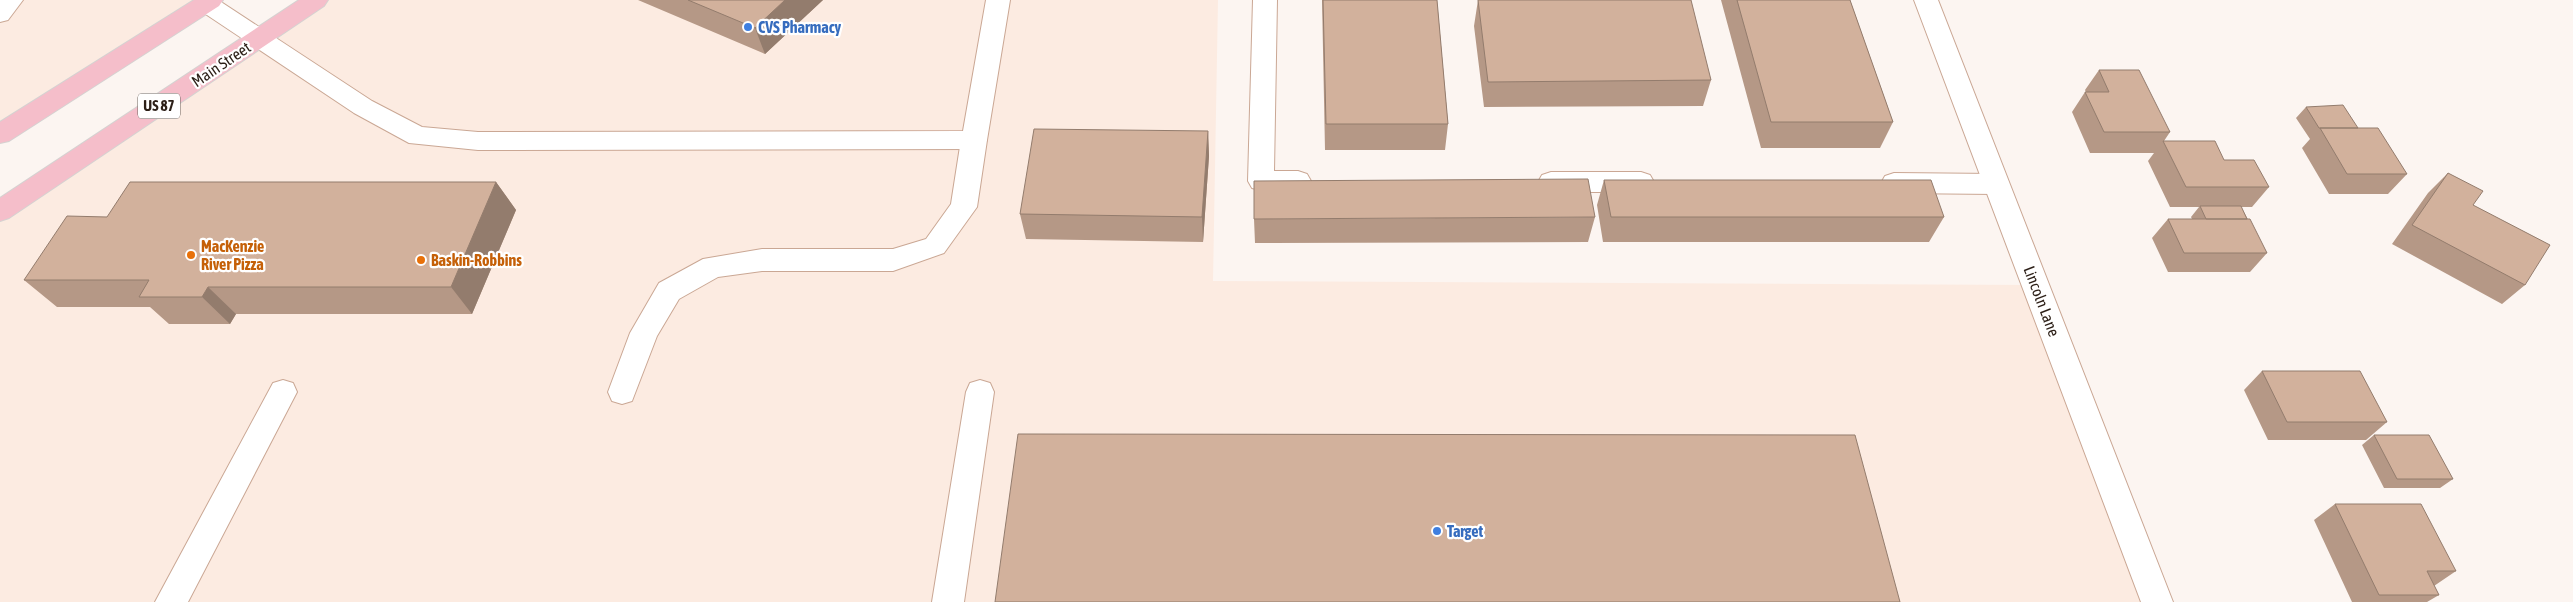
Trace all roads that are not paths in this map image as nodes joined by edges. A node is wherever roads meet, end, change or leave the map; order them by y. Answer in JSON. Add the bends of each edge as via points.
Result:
{"nodes":[{"id":1,"x":11,"y":0,"type":"edge"},
{"id":2,"x":316,"y":0,"type":"edge"},
{"id":3,"x":998,"y":0,"type":"edge"},
{"id":4,"x":1265,"y":0,"type":"edge"},
{"id":5,"x":1926,"y":0,"type":"edge"},
{"id":6,"x":204,"y":1,"type":"edge"},
{"id":7,"x":0,"y":14,"type":"edge"},
{"id":8,"x":258,"y":40,"type":"junction"},
{"id":9,"x":0,"y":134,"type":"edge"},
{"id":10,"x":974,"y":140,"type":"junction"},
{"id":11,"x":1321,"y":182,"type":"edge"},
{"id":12,"x":1529,"y":182,"type":"edge"},
{"id":13,"x":1668,"y":182,"type":"edge"},
{"id":14,"x":1867,"y":183,"type":"edge"},
{"id":15,"x":1996,"y":184,"type":"junction"},
{"id":16,"x":0,"y":211,"type":"edge"},
{"id":17,"x":283,"y":392,"type":"dead end"},
{"id":18,"x":622,"y":392,"type":"dead end"},
{"id":19,"x":980,"y":392,"type":"dead end"},
{"id":20,"x":171,"y":602,"type":"edge"},
{"id":21,"x":948,"y":602,"type":"edge"},
{"id":22,"x":2157,"y":602,"type":"edge"}],
"edges":[{"from":1,"to":7,"type":"street"},
{"from":2,"to":8,"type":"main road","name":"Main Street","number":"US 87"},
{"from":3,"to":10,"type":"street"},
{"from":4,"to":11,"type":"street","via":[[1261,181]]},
{"from":5,"to":15,"type":"street","name":"Lincoln Lane"},
{"from":6,"to":8,"type":"street"},
{"from":6,"to":9,"type":"main road"},
{"from":8,"to":10,"type":"street","via":[[363,107],[418,136],[478,141]]},
{"from":8,"to":16,"type":"main road","name":"Main Street","number":"US 87"},
{"from":10,"to":18,"type":"street","via":[[964,208],[936,246],[893,260],[762,260],[713,267],[669,291],[644,333]]},
{"from":12,"to":13,"type":"street"},
{"from":14,"to":15,"type":"street"},
{"from":15,"to":22,"type":"street","name":"Lincoln Lane"},
{"from":17,"to":20,"type":"street"},
{"from":19,"to":21,"type":"street"}]}
